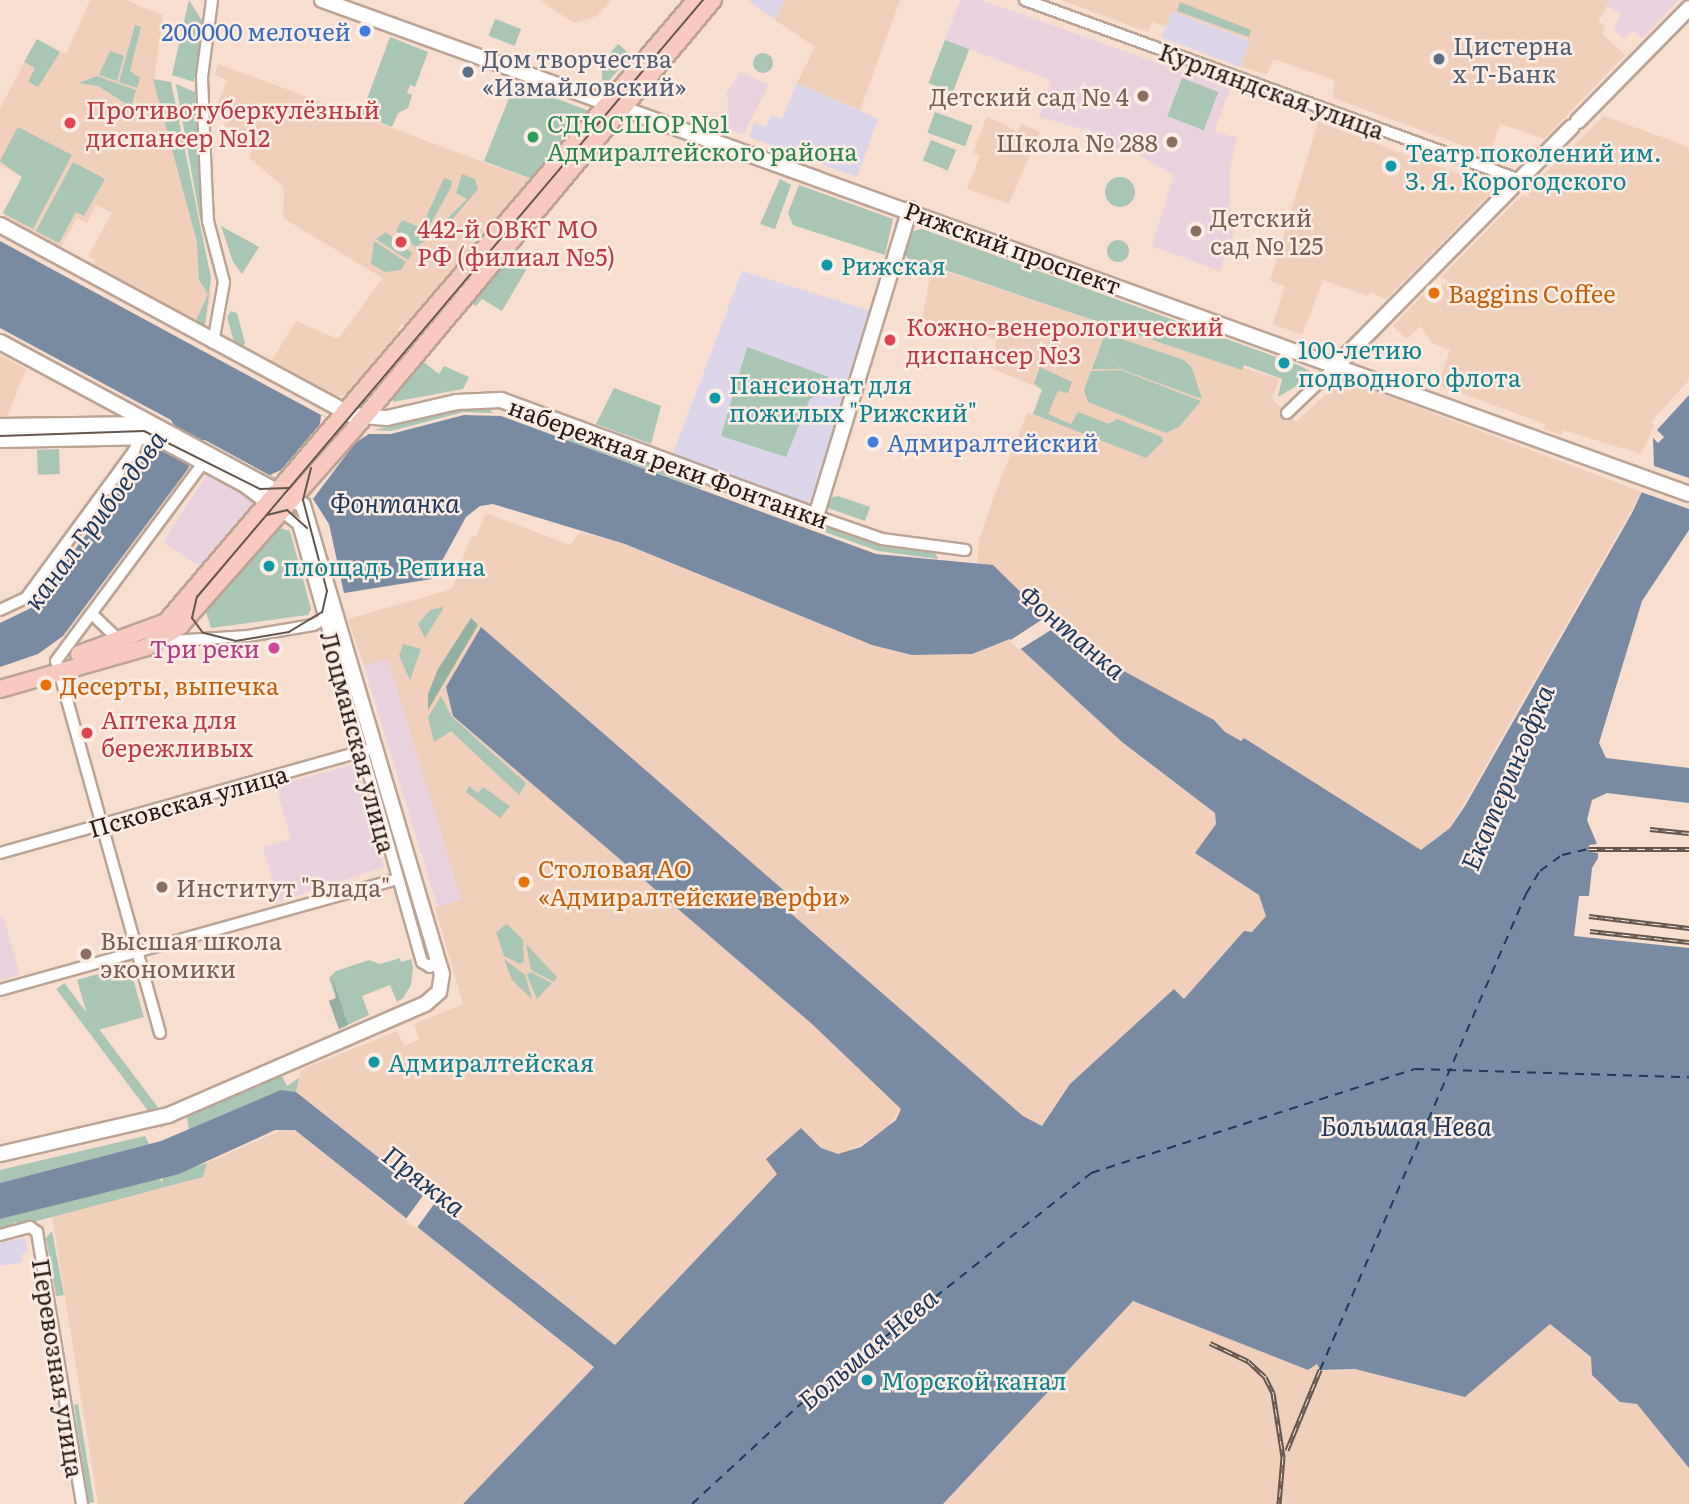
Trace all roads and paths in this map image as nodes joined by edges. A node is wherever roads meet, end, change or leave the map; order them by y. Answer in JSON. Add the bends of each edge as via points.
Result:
{"nodes":[{"id":1,"x":212,"y":0,"type":"edge"},
{"id":2,"x":322,"y":0,"type":"edge"},
{"id":3,"x":349,"y":0,"type":"edge"},
{"id":4,"x":696,"y":0,"type":"edge"},
{"id":5,"x":713,"y":0,"type":"edge"},
{"id":6,"x":1025,"y":0,"type":"edge"},
{"id":7,"x":1689,"y":8,"type":"edge"},
{"id":8,"x":615,"y":103,"type":"junction"},
{"id":9,"x":1520,"y":180,"type":"junction"},
{"id":10,"x":910,"y":209,"type":"junction"},
{"id":11,"x":0,"y":225,"type":"edge"},
{"id":12,"x":0,"y":342,"type":"edge"},
{"id":13,"x":212,"y":343,"type":"junction"},
{"id":14,"x":1337,"y":365,"type":"junction"},
{"id":15,"x":126,"y":410,"type":"junction"},
{"id":16,"x":1287,"y":413,"type":"dead end"},
{"id":17,"x":351,"y":420,"type":"junction"},
{"id":18,"x":153,"y":424,"type":"junction"},
{"id":19,"x":0,"y":426,"type":"edge"},
{"id":20,"x":139,"y":429,"type":"junction"},
{"id":21,"x":167,"y":436,"type":"junction"},
{"id":22,"x":0,"y":440,"type":"edge"},
{"id":23,"x":200,"y":454,"type":"junction"},
{"id":24,"x":1689,"y":494,"type":"edge"},
{"id":25,"x":297,"y":495,"type":"junction"},
{"id":26,"x":278,"y":496,"type":"junction"},
{"id":27,"x":816,"y":516,"type":"junction"},
{"id":28,"x":965,"y":550,"type":"dead end"},
{"id":29,"x":0,"y":610,"type":"edge"},
{"id":30,"x":93,"y":615,"type":"junction"},
{"id":31,"x":331,"y":616,"type":"junction"},
{"id":32,"x":155,"y":637,"type":"junction"},
{"id":33,"x":126,"y":643,"type":"junction"},
{"id":34,"x":57,"y":665,"type":"junction"},
{"id":35,"x":353,"y":667,"type":"junction"},
{"id":36,"x":338,"y":673,"type":"junction"},
{"id":37,"x":0,"y":679,"type":"edge"},
{"id":38,"x":0,"y":689,"type":"edge"},
{"id":39,"x":377,"y":747,"type":"junction"},
{"id":40,"x":361,"y":751,"type":"junction"},
{"id":41,"x":389,"y":789,"type":"junction"},
{"id":42,"x":373,"y":793,"type":"junction"},
{"id":43,"x":102,"y":824,"type":"junction"},
{"id":44,"x":0,"y":853,"type":"edge"},
{"id":45,"x":397,"y":879,"type":"junction"},
{"id":46,"x":138,"y":951,"type":"junction"},
{"id":47,"x":438,"y":958,"type":"junction"},
{"id":48,"x":0,"y":990,"type":"edge"},
{"id":49,"x":160,"y":1033,"type":"dead end"},
{"id":50,"x":0,"y":1154,"type":"edge"},
{"id":51,"x":0,"y":1235,"type":"edge"},
{"id":52,"x":82,"y":1504,"type":"edge"}],
"edges":[{"from":1,"to":13,"type":"street","via":[[202,76],[205,180],[208,221],[224,282]]},
{"from":2,"to":8,"type":"street","name":"Рижский проспект"},
{"from":3,"to":8,"type":"street","name":"Рижский проспект"},
{"from":4,"to":8,"type":"main road"},
{"from":5,"to":8,"type":"main road"},
{"from":6,"to":9,"type":"street","name":"Курляндская улица"},
{"from":7,"to":9,"type":"street"},
{"from":8,"to":10,"type":"street","name":"Рижский проспект"},
{"from":8,"to":17,"type":"main road"},
{"from":9,"to":14,"type":"street"},
{"from":10,"to":14,"type":"street","name":"Рижский проспект"},
{"from":10,"to":27,"type":"street"},
{"from":11,"to":13,"type":"street","name":"набережная реки Фонтанки"},
{"from":12,"to":15,"type":"street"},
{"from":13,"to":17,"type":"street","name":"набережная реки Фонтанки"},
{"from":14,"to":16,"type":"street"},
{"from":14,"to":24,"type":"street","name":"Рижский проспект"},
{"from":15,"to":18,"type":"street"},
{"from":15,"to":20,"type":"street"},
{"from":17,"to":25,"type":"main road"},
{"from":17,"to":26,"type":"main road"},
{"from":17,"to":27,"type":"street","name":"набережная реки Фонтанки","via":[[387,418],[457,402],[501,400]]},
{"from":18,"to":20,"type":"street"},
{"from":18,"to":21,"type":"street"},
{"from":19,"to":20,"type":"street"},
{"from":20,"to":21,"type":"street"},
{"from":20,"to":22,"type":"street"},
{"from":20,"to":29,"type":"street","via":[[134,451],[26,598]]},
{"from":21,"to":23,"type":"street"},
{"from":23,"to":26,"type":"street"},
{"from":23,"to":30,"type":"street"},
{"from":25,"to":26,"type":"main road"},
{"from":25,"to":31,"type":"street","via":[[310,520]]},
{"from":26,"to":31,"type":"street","via":[[298,524]]},
{"from":26,"to":32,"type":"main road","via":[[180,626]]},
{"from":27,"to":28,"type":"street","name":"набережная реки Фонтанки","via":[[882,539]]},
{"from":30,"to":33,"type":"street"},
{"from":30,"to":34,"type":"street"},
{"from":31,"to":32,"type":"street","via":[[248,636]]},
{"from":31,"to":35,"type":"street","name":"Лоцманская улица"},
{"from":31,"to":36,"type":"street","name":"Лоцманская улица"},
{"from":32,"to":33,"type":"main road"},
{"from":33,"to":34,"type":"main road"},
{"from":34,"to":37,"type":"main road"},
{"from":34,"to":38,"type":"main road"},
{"from":34,"to":43,"type":"street"},
{"from":35,"to":36,"type":"street","via":[[342,666]]},
{"from":35,"to":39,"type":"street","name":"Лоцманская улица"},
{"from":36,"to":40,"type":"street","name":"Лоцманская улица"},
{"from":39,"to":40,"type":"street","name":"Псковская улица"},
{"from":39,"to":41,"type":"street","name":"Лоцманская улица"},
{"from":40,"to":42,"type":"street","name":"Лоцманская улица"},
{"from":40,"to":43,"type":"street","name":"Псковская улица"},
{"from":41,"to":42,"type":"street"},
{"from":41,"to":47,"type":"street","name":"Лоцманская улица"},
{"from":42,"to":45,"type":"street","name":"Лоцманская улица"},
{"from":43,"to":44,"type":"street","name":"Псковская улица"},
{"from":43,"to":46,"type":"street"},
{"from":45,"to":46,"type":"street"},
{"from":45,"to":47,"type":"street","name":"Лоцманская улица","via":[[423,965],[433,966]]},
{"from":46,"to":48,"type":"street"},
{"from":46,"to":49,"type":"street"},
{"from":47,"to":50,"type":"street","name":"Лоцманская улица","via":[[439,992],[401,1015],[169,1115]]},
{"from":51,"to":52,"type":"street","name":"Перевозная улица","via":[[26,1228],[37,1232]]}]}
